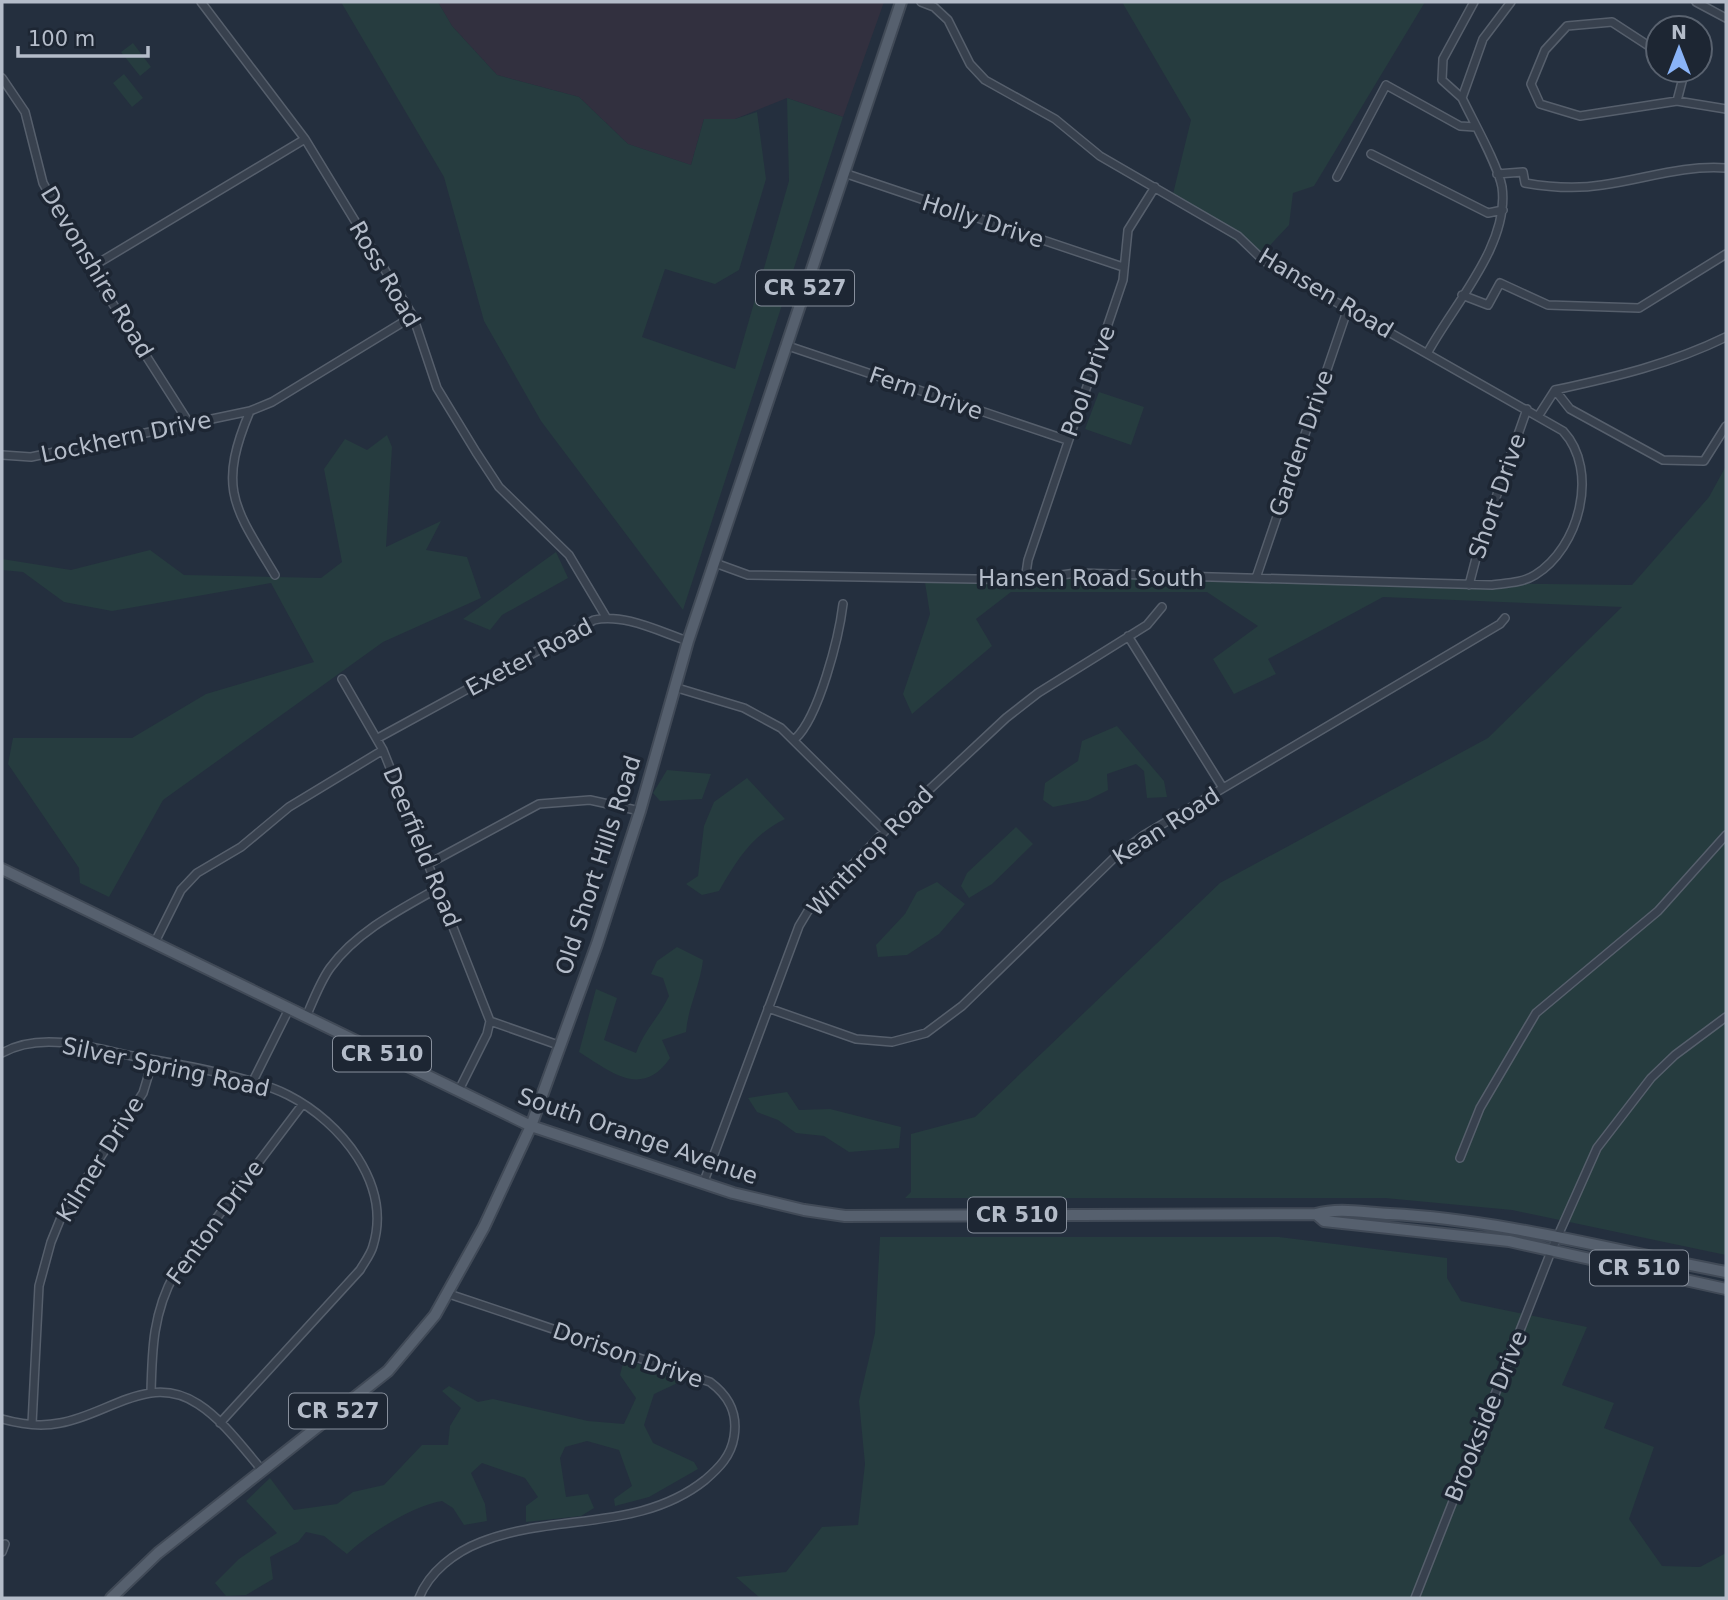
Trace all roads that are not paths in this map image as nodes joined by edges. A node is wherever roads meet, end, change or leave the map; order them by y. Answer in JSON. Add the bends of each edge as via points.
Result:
{"nodes":[{"id":1,"x":201,"y":2,"type":"edge"},
{"id":2,"x":901,"y":2,"type":"edge"},
{"id":3,"x":921,"y":2,"type":"edge"},
{"id":4,"x":1474,"y":2,"type":"edge"},
{"id":5,"x":1511,"y":2,"type":"edge"},
{"id":6,"x":1696,"y":2,"type":"edge"},
{"id":7,"x":1726,"y":18,"type":"edge"},
{"id":8,"x":1644,"y":43,"type":"edge"},
{"id":9,"x":2,"y":78,"type":"edge"},
{"id":10,"x":1682,"y":84,"type":"edge"},
{"id":11,"x":1462,"y":98,"type":"junction"},
{"id":12,"x":1678,"y":101,"type":"junction"},
{"id":13,"x":1726,"y":109,"type":"edge"},
{"id":14,"x":1475,"y":127,"type":"junction"},
{"id":15,"x":305,"y":139,"type":"junction"},
{"id":16,"x":1371,"y":154,"type":"dead end"},
{"id":17,"x":1726,"y":168,"type":"edge"},
{"id":18,"x":844,"y":173,"type":"junction"},
{"id":19,"x":1497,"y":174,"type":"junction"},
{"id":20,"x":1337,"y":177,"type":"dead end"},
{"id":21,"x":1155,"y":187,"type":"junction"},
{"id":22,"x":1503,"y":211,"type":"junction"},
{"id":23,"x":1726,"y":254,"type":"edge"},
{"id":24,"x":1123,"y":267,"type":"junction"},
{"id":25,"x":90,"y":268,"type":"junction"},
{"id":26,"x":1462,"y":295,"type":"junction"},
{"id":27,"x":1348,"y":308,"type":"junction"},
{"id":28,"x":413,"y":316,"type":"junction"},
{"id":29,"x":1726,"y":337,"type":"edge"},
{"id":30,"x":785,"y":345,"type":"junction"},
{"id":31,"x":1427,"y":352,"type":"junction"},
{"id":32,"x":1555,"y":390,"type":"junction"},
{"id":33,"x":1527,"y":409,"type":"junction"},
{"id":34,"x":250,"y":411,"type":"junction"},
{"id":35,"x":1539,"y":415,"type":"junction"},
{"id":36,"x":189,"y":423,"type":"junction"},
{"id":37,"x":1726,"y":426,"type":"edge"},
{"id":38,"x":1067,"y":440,"type":"junction"},
{"id":39,"x":2,"y":455,"type":"edge"},
{"id":40,"x":715,"y":563,"type":"junction"},
{"id":41,"x":275,"y":575,"type":"dead end"},
{"id":42,"x":1255,"y":578,"type":"junction"},
{"id":43,"x":1025,"y":580,"type":"junction"},
{"id":44,"x":1469,"y":584,"type":"junction"},
{"id":45,"x":843,"y":604,"type":"dead end"},
{"id":46,"x":1162,"y":607,"type":"dead end"},
{"id":47,"x":606,"y":617,"type":"junction"},
{"id":48,"x":1506,"y":618,"type":"dead end"},
{"id":49,"x":1128,"y":636,"type":"junction"},
{"id":50,"x":688,"y":642,"type":"junction"},
{"id":51,"x":342,"y":679,"type":"dead end"},
{"id":52,"x":674,"y":687,"type":"junction"},
{"id":53,"x":378,"y":738,"type":"junction"},
{"id":54,"x":795,"y":739,"type":"junction"},
{"id":55,"x":383,"y":750,"type":"junction"},
{"id":56,"x":1223,"y":789,"type":"junction"},
{"id":57,"x":640,"y":811,"type":"junction"},
{"id":58,"x":885,"y":831,"type":"junction"},
{"id":59,"x":1726,"y":835,"type":"edge"},
{"id":60,"x":430,"y":863,"type":"junction"},
{"id":61,"x":2,"y":869,"type":"edge"},
{"id":62,"x":440,"y":887,"type":"junction"},
{"id":63,"x":154,"y":943,"type":"junction"},
{"id":64,"x":768,"y":1007,"type":"junction"},
{"id":65,"x":289,"y":1009,"type":"junction"},
{"id":66,"x":306,"y":1017,"type":"junction"},
{"id":67,"x":1726,"y":1017,"type":"edge"},
{"id":68,"x":490,"y":1021,"type":"junction"},
{"id":69,"x":561,"y":1046,"type":"junction"},
{"id":70,"x":2,"y":1053,"type":"edge"},
{"id":71,"x":153,"y":1060,"type":"junction"},
{"id":72,"x":252,"y":1083,"type":"junction"},
{"id":73,"x":459,"y":1090,"type":"junction"},
{"id":74,"x":302,"y":1105,"type":"junction"},
{"id":75,"x":531,"y":1126,"type":"junction"},
{"id":76,"x":1460,"y":1158,"type":"dead end"},
{"id":77,"x":703,"y":1184,"type":"junction"},
{"id":78,"x":1316,"y":1214,"type":"junction"},
{"id":79,"x":1559,"y":1235,"type":"junction"},
{"id":80,"x":1552,"y":1249,"type":"junction"},
{"id":81,"x":1726,"y":1272,"type":"edge"},
{"id":82,"x":1726,"y":1289,"type":"edge"},
{"id":83,"x":449,"y":1294,"type":"junction"},
{"id":84,"x":150,"y":1393,"type":"junction"},
{"id":85,"x":2,"y":1419,"type":"edge"},
{"id":86,"x":220,"y":1423,"type":"junction"},
{"id":87,"x":32,"y":1424,"type":"junction"},
{"id":88,"x":262,"y":1470,"type":"junction"},
{"id":89,"x":111,"y":1598,"type":"edge"},
{"id":90,"x":419,"y":1598,"type":"edge"},
{"id":91,"x":1415,"y":1598,"type":"edge"}],
"edges":[{"from":1,"to":15,"type":"street","name":"Ross Road"},
{"from":2,"to":18,"type":"main road","name":"Old Short Hills Road","number":"CR 527"},
{"from":3,"to":21,"type":"street","name":"Hansen Road","via":[[948,20],[970,64],[985,80],[1055,119],[1100,156]]},
{"from":4,"to":11,"type":"street","via":[[1443,59],[1442,80]]},
{"from":5,"to":11,"type":"street","via":[[1483,39]]},
{"from":6,"to":7,"type":"street"},
{"from":8,"to":12,"type":"street","via":[[1612,22],[1567,26],[1545,50],[1531,84],[1540,104],[1580,116]]},
{"from":9,"to":25,"type":"street","name":"Devonshire Road","via":[[26,112],[43,183]]},
{"from":10,"to":12,"type":"street"},
{"from":11,"to":14,"type":"street"},
{"from":12,"to":13,"type":"street"},
{"from":14,"to":19,"type":"street"},
{"from":14,"to":20,"type":"street","via":[[1460,126],[1386,85]]},
{"from":15,"to":25,"type":"street"},
{"from":15,"to":28,"type":"street","name":"Ross Road"},
{"from":16,"to":22,"type":"street","via":[[1488,213]]},
{"from":17,"to":19,"type":"street","via":[[1667,170],[1600,186],[1536,185],[1525,183],[1523,172]]},
{"from":18,"to":24,"type":"street","name":"Holly Drive"},
{"from":18,"to":30,"type":"main road","name":"Old Short Hills Road","number":"CR 527"},
{"from":19,"to":22,"type":"street"},
{"from":21,"to":24,"type":"street","name":"Pool Drive","via":[[1128,230]]},
{"from":21,"to":27,"type":"street","name":"Hansen Road","via":[[1238,236],[1264,261]]},
{"from":22,"to":26,"type":"street","via":[[1494,243]]},
{"from":23,"to":26,"type":"street","via":[[1639,308],[1548,305],[1500,283],[1488,305]]},
{"from":24,"to":38,"type":"street","name":"Pool Drive","via":[[1123,280]]},
{"from":25,"to":36,"type":"street","name":"Devonshire Road"},
{"from":26,"to":31,"type":"street"},
{"from":27,"to":31,"type":"street","name":"Hansen Road"},
{"from":27,"to":42,"type":"street","name":"Garden Drive"},
{"from":28,"to":34,"type":"street","name":"Lockhern Drive"},
{"from":28,"to":47,"type":"street","name":"Ross Road","via":[[437,388],[466,437],[499,487],[569,555]]},
{"from":29,"to":32,"type":"street","via":[[1648,369]]},
{"from":30,"to":38,"type":"street","name":"Fern Drive"},
{"from":30,"to":40,"type":"main road","name":"Old Short Hills Road","number":"CR 527"},
{"from":31,"to":33,"type":"street","name":"Hansen Road"},
{"from":32,"to":35,"type":"street"},
{"from":32,"to":37,"type":"street","via":[[1570,409],[1663,460],[1704,461]]},
{"from":33,"to":35,"type":"street","name":"Hansen Road"},
{"from":33,"to":44,"type":"street","name":"Short Drive"},
{"from":34,"to":36,"type":"street","name":"Lockhern Drive"},
{"from":34,"to":41,"type":"street","via":[[230,479],[239,513]]},
{"from":35,"to":44,"type":"street","name":"Hansen Road","via":[[1569,438],[1581,460],[1574,528],[1558,554],[1536,574],[1510,583]]},
{"from":36,"to":39,"type":"street","name":"Lockhern Drive","via":[[32,457]]},
{"from":38,"to":43,"type":"street","name":"Pool Drive"},
{"from":40,"to":43,"type":"street","name":"Hansen Road South","via":[[748,575]]},
{"from":40,"to":50,"type":"main road","name":"Old Short Hills Road","number":"CR 527"},
{"from":42,"to":43,"type":"street","name":"Hansen Road South","via":[[1076,573]]},
{"from":42,"to":44,"type":"street","name":"Hansen Road South"},
{"from":45,"to":54,"type":"street","via":[[809,721]]},
{"from":46,"to":49,"type":"street","name":"Winthrop Road","via":[[1147,625]]},
{"from":47,"to":50,"type":"street","name":"Exeter Road"},
{"from":47,"to":53,"type":"street","name":"Exeter Road","via":[[588,622]]},
{"from":48,"to":56,"type":"street","name":"Kean Road"},
{"from":49,"to":56,"type":"street"},
{"from":49,"to":58,"type":"street","name":"Winthrop Road","via":[[1006,718]]},
{"from":50,"to":52,"type":"main road","name":"Old Short Hills Road","number":"CR 527"},
{"from":51,"to":53,"type":"street","name":"Deerfield Road"},
{"from":52,"to":54,"type":"street","via":[[755,712]]},
{"from":52,"to":57,"type":"main road","name":"Old Short Hills Road","number":"CR 527"},
{"from":53,"to":55,"type":"street","name":"Deerfield Road"},
{"from":54,"to":58,"type":"street"},
{"from":55,"to":60,"type":"street","name":"Deerfield Road"},
{"from":55,"to":63,"type":"street","via":[[289,807],[241,847],[197,873],[181,890]]},
{"from":56,"to":64,"type":"street","name":"Kean Road","via":[[1116,856],[962,1006],[926,1033],[892,1042],[856,1039]]},
{"from":57,"to":60,"type":"street","via":[[590,800],[539,804]]},
{"from":57,"to":69,"type":"main road","name":"Old Short Hills Road","number":"CR 527"},
{"from":58,"to":64,"type":"street","name":"Winthrop Road","via":[[808,911]]},
{"from":59,"to":76,"type":"street","via":[[1658,911],[1536,1013],[1480,1108]]},
{"from":60,"to":62,"type":"street","name":"Deerfield Road"},
{"from":61,"to":63,"type":"main road","name":"South Orange Avenue","number":"CR 510"},
{"from":62,"to":66,"type":"street","via":[[396,912],[341,955]]},
{"from":62,"to":68,"type":"street","name":"Deerfield Road"},
{"from":63,"to":65,"type":"main road","name":"South Orange Avenue","number":"CR 510"},
{"from":64,"to":77,"type":"street","name":"Winthrop Road"},
{"from":65,"to":66,"type":"main road","name":"South Orange Avenue","number":"CR 510"},
{"from":65,"to":72,"type":"street"},
{"from":66,"to":73,"type":"main road","name":"South Orange Avenue","number":"CR 510"},
{"from":67,"to":79,"type":"street","name":"Brookside Drive","via":[[1675,1055],[1615,1121],[1597,1148]]},
{"from":68,"to":69,"type":"street"},
{"from":68,"to":73,"type":"street"},
{"from":69,"to":75,"type":"main road","name":"Old Short Hills Road","number":"CR 527"},
{"from":70,"to":71,"type":"street","name":"Silver Spring Road","via":[[37,1041]]},
{"from":71,"to":72,"type":"street","name":"Silver Spring Road"},
{"from":71,"to":87,"type":"street","name":"Kilmer Drive","via":[[143,1093],[62,1215],[51,1242],[39,1286]]},
{"from":72,"to":74,"type":"street","name":"Silver Spring Road","via":[[289,1095]]},
{"from":73,"to":75,"type":"main road","name":"South Orange Avenue","number":"CR 510"},
{"from":74,"to":84,"type":"street","name":"Fenton Drive","via":[[165,1290],[152,1338]]},
{"from":74,"to":86,"type":"street","name":"Silver Spring Road","via":[[341,1135],[362,1163],[373,1191],[373,1247],[360,1270]]},
{"from":75,"to":77,"type":"main road","name":"South Orange Avenue","number":"CR 510"},
{"from":75,"to":83,"type":"main road","name":"Old Short Hills Road","number":"CR 527"},
{"from":77,"to":78,"type":"main road","name":"South Orange Avenue","number":"CR 510","via":[[845,1216]]},
{"from":78,"to":79,"type":"main road","name":"South Orange Avenue","via":[[1328,1210],[1407,1215]]},
{"from":78,"to":80,"type":"main road","name":"South Orange Avenue","number":"CR 510","via":[[1324,1222],[1500,1239]]},
{"from":79,"to":80,"type":"street","name":"Brookside Drive"},
{"from":79,"to":81,"type":"main road","name":"South Orange Avenue"},
{"from":80,"to":82,"type":"main road","name":"South Orange Avenue","number":"CR 510"},
{"from":80,"to":91,"type":"street","name":"Brookside Drive"},
{"from":83,"to":88,"type":"main road","name":"Old Short Hills Road","number":"CR 527","via":[[388,1371]]},
{"from":83,"to":90,"type":"street","name":"Dorison Drive","via":[[710,1382],[731,1403],[735,1435],[724,1461],[692,1490],[663,1505],[617,1518],[527,1530],[480,1542],[443,1564]]},
{"from":84,"to":86,"type":"street","via":[[178,1394]]},
{"from":84,"to":87,"type":"street","via":[[130,1396],[62,1423]]},
{"from":85,"to":87,"type":"street"},
{"from":86,"to":88,"type":"street"},
{"from":88,"to":89,"type":"main road","name":"Old Short Hills Road","number":"CR 527","via":[[158,1553]]}]}
